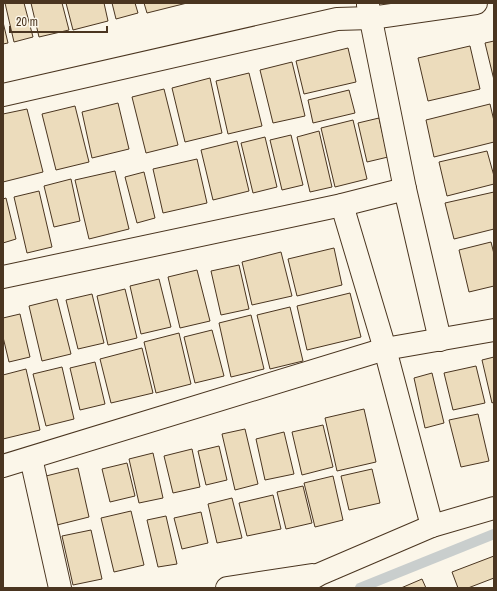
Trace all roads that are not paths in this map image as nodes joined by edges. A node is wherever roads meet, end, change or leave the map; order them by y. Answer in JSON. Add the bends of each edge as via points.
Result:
{"nodes":[{"id":1,"x":472,"y":3,"type":"edge"},
{"id":2,"x":368,"y":8,"type":"edge"},
{"id":3,"x":3,"y":95,"type":"edge"},
{"id":4,"x":404,"y":189,"type":"junction"},
{"id":5,"x":342,"y":205,"type":"junction"},
{"id":6,"x":3,"y":277,"type":"edge"},
{"id":7,"x":494,"y":330,"type":"edge"},
{"id":8,"x":440,"y":340,"type":"junction"},
{"id":9,"x":385,"y":349,"type":"junction"},
{"id":10,"x":31,"y":458,"type":"junction"},
{"id":11,"x":3,"y":466,"type":"edge"},
{"id":12,"x":494,"y":508,"type":"edge"},
{"id":13,"x":432,"y":526,"type":"junction"},
{"id":14,"x":320,"y":574,"type":"junction"},
{"id":15,"x":60,"y":588,"type":"edge"},
{"id":16,"x":227,"y":588,"type":"edge"},
{"id":17,"x":295,"y":588,"type":"edge"}],
"edges":[{"from":1,"to":2,"type":"street"},
{"from":2,"to":3,"type":"street","via":[[337,19]]},
{"from":2,"to":4,"type":"street"},
{"from":4,"to":5,"type":"street"},
{"from":4,"to":8,"type":"street"},
{"from":5,"to":6,"type":"street"},
{"from":5,"to":9,"type":"street"},
{"from":7,"to":8,"type":"street"},
{"from":8,"to":9,"type":"street"},
{"from":9,"to":10,"type":"street"},
{"from":9,"to":13,"type":"street"},
{"from":10,"to":11,"type":"street"},
{"from":10,"to":15,"type":"street"},
{"from":12,"to":13,"type":"street"},
{"from":13,"to":14,"type":"street"},
{"from":14,"to":16,"type":"street"},
{"from":14,"to":17,"type":"street"}]}
